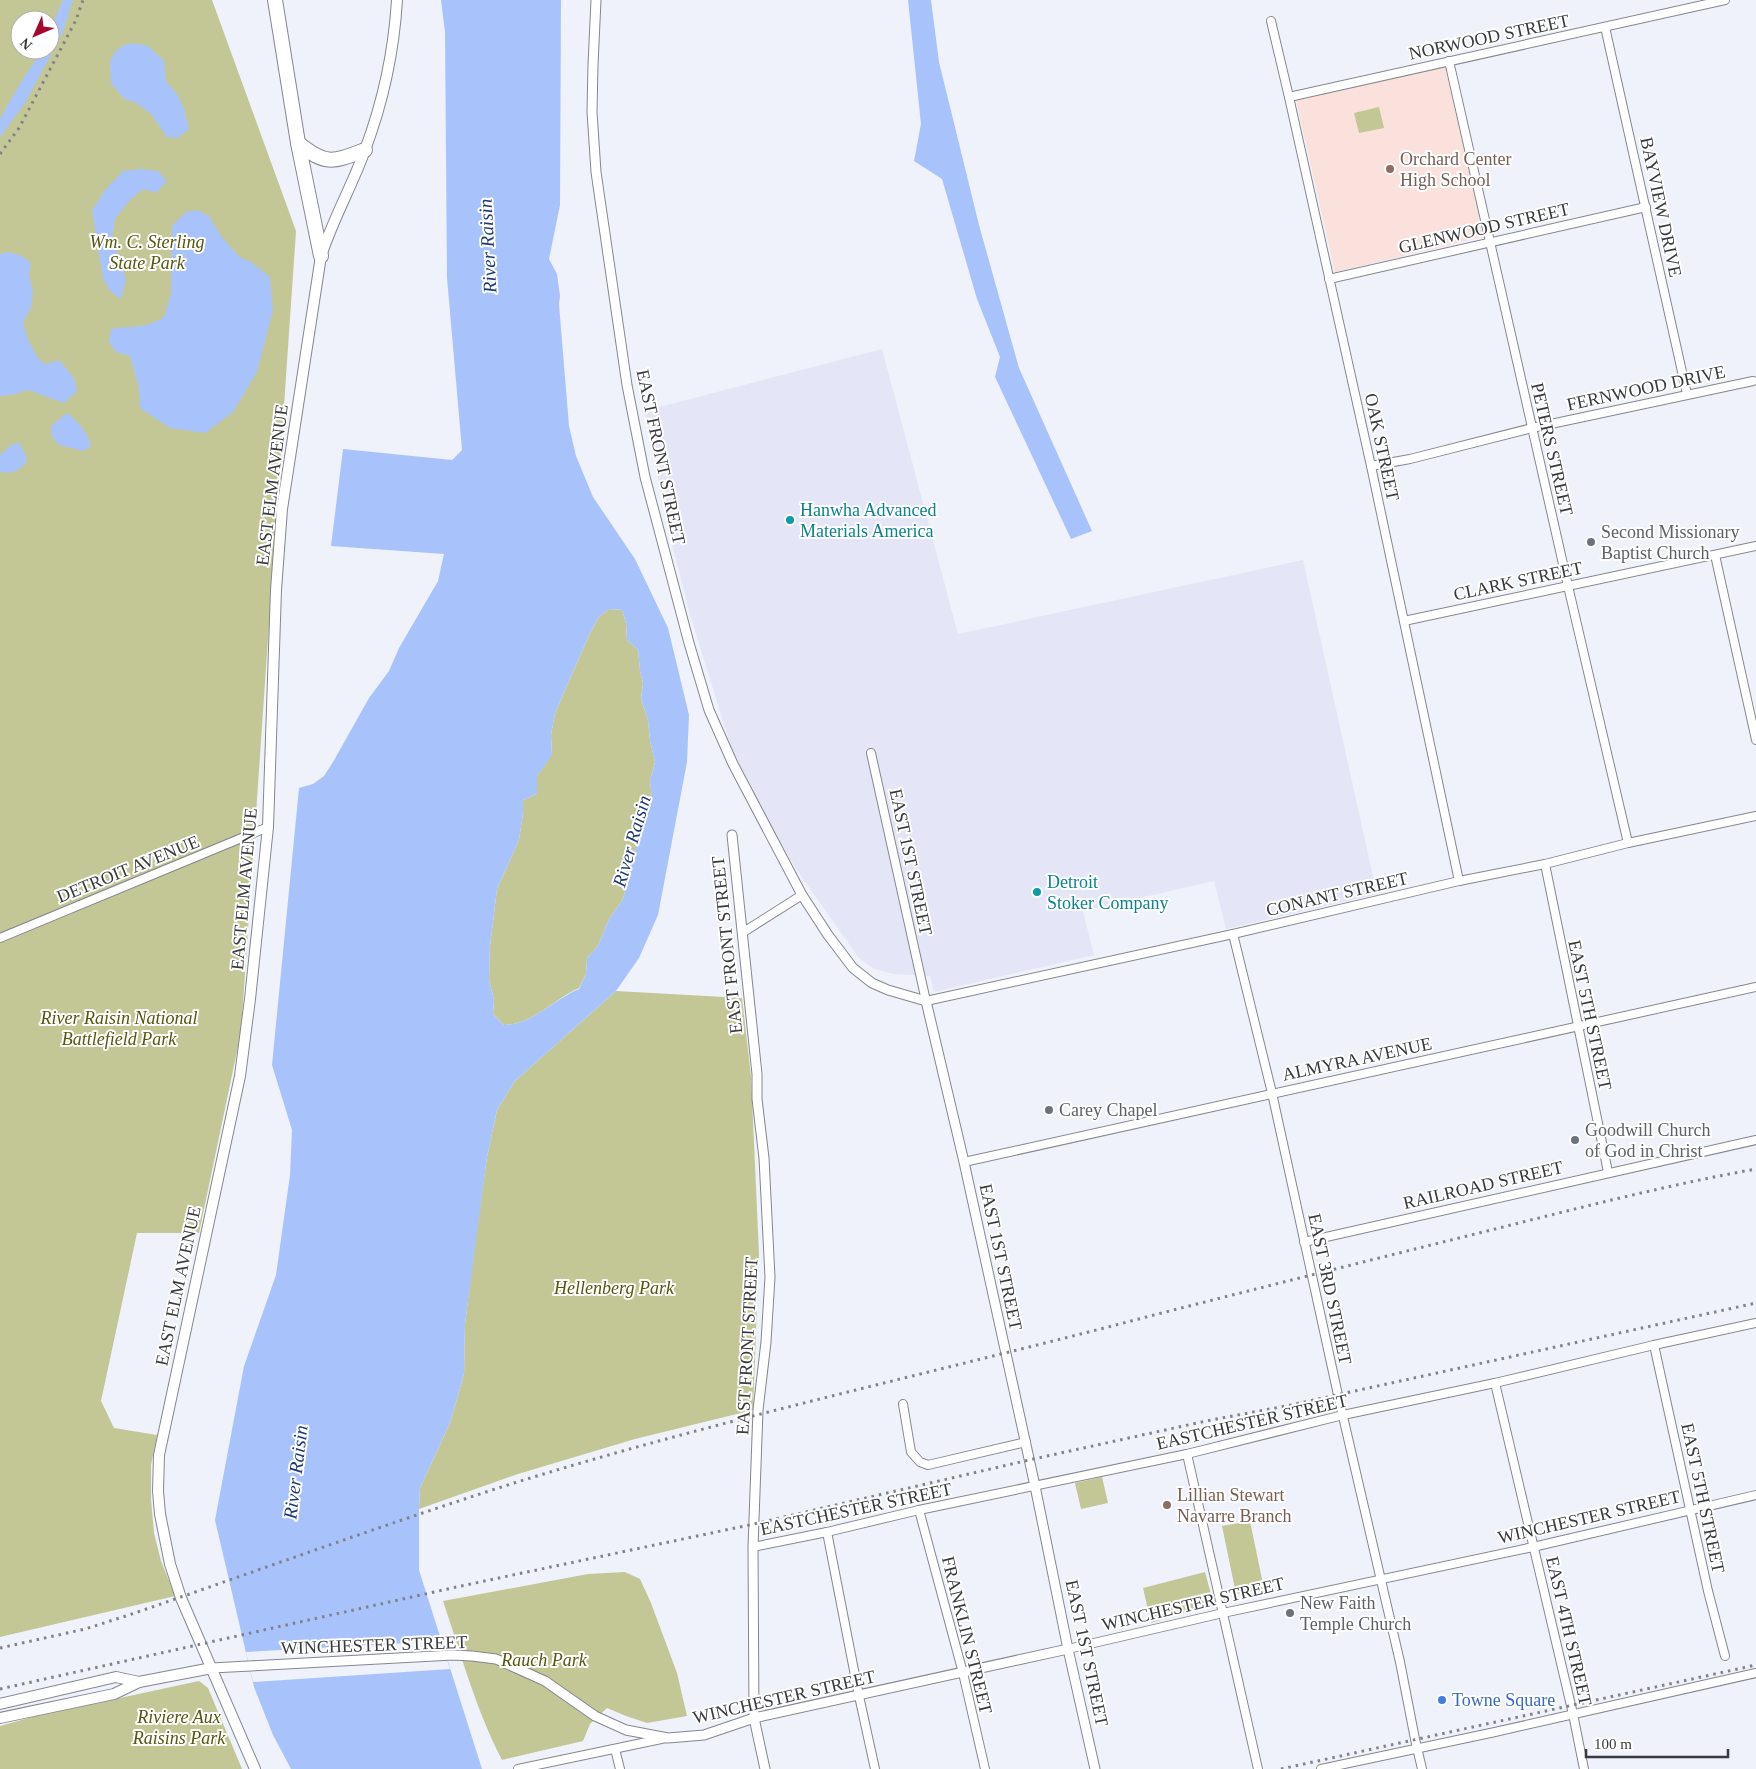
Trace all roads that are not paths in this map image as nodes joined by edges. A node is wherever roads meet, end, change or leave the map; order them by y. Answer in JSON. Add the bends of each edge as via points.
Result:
{"nodes":[{"id":1,"x":275,"y":0,"type":"edge"},
{"id":2,"x":397,"y":0,"type":"edge"},
{"id":3,"x":596,"y":0,"type":"edge"},
{"id":4,"x":1725,"y":0,"type":"edge"},
{"id":5,"x":1270,"y":21,"type":"dead end"},
{"id":6,"x":1605,"y":27,"type":"junction"},
{"id":7,"x":1449,"y":61,"type":"junction"},
{"id":8,"x":1289,"y":96,"type":"junction"},
{"id":9,"x":298,"y":143,"type":"junction"},
{"id":10,"x":365,"y":150,"type":"junction"},
{"id":11,"x":1646,"y":207,"type":"junction"},
{"id":12,"x":1490,"y":241,"type":"junction"},
{"id":13,"x":321,"y":256,"type":"junction"},
{"id":14,"x":1329,"y":279,"type":"junction"},
{"id":15,"x":1753,"y":381,"type":"dead end"},
{"id":16,"x":1687,"y":394,"type":"junction"},
{"id":17,"x":1532,"y":428,"type":"junction"},
{"id":18,"x":1371,"y":466,"type":"junction"},
{"id":19,"x":1756,"y":546,"type":"edge"},
{"id":20,"x":1715,"y":555,"type":"junction"},
{"id":21,"x":1568,"y":586,"type":"junction"},
{"id":22,"x":1404,"y":621,"type":"junction"},
{"id":23,"x":1756,"y":740,"type":"edge"},
{"id":24,"x":871,"y":753,"type":"dead end"},
{"id":25,"x":1756,"y":816,"type":"edge"},
{"id":26,"x":268,"y":828,"type":"junction"},
{"id":27,"x":732,"y":835,"type":"dead end"},
{"id":28,"x":1628,"y":843,"type":"junction"},
{"id":29,"x":1545,"y":864,"type":"junction"},
{"id":30,"x":1459,"y":881,"type":"junction"},
{"id":31,"x":802,"y":896,"type":"junction"},
{"id":32,"x":742,"y":934,"type":"junction"},
{"id":33,"x":1233,"y":934,"type":"junction"},
{"id":34,"x":0,"y":938,"type":"edge"},
{"id":35,"x":1756,"y":987,"type":"edge"},
{"id":36,"x":926,"y":1000,"type":"junction"},
{"id":37,"x":1577,"y":1026,"type":"junction"},
{"id":38,"x":1272,"y":1093,"type":"junction"},
{"id":39,"x":1756,"y":1140,"type":"edge"},
{"id":40,"x":964,"y":1162,"type":"junction"},
{"id":41,"x":1608,"y":1172,"type":"junction"},
{"id":42,"x":1304,"y":1242,"type":"junction"},
{"id":43,"x":1756,"y":1324,"type":"edge"},
{"id":44,"x":1654,"y":1346,"type":"junction"},
{"id":45,"x":1495,"y":1383,"type":"junction"},
{"id":46,"x":903,"y":1404,"type":"dead end"},
{"id":47,"x":1343,"y":1415,"type":"junction"},
{"id":48,"x":1026,"y":1442,"type":"junction"},
{"id":49,"x":1187,"y":1454,"type":"junction"},
{"id":50,"x":1035,"y":1486,"type":"junction"},
{"id":51,"x":1756,"y":1495,"type":"edge"},
{"id":52,"x":919,"y":1510,"type":"junction"},
{"id":53,"x":1690,"y":1510,"type":"junction"},
{"id":54,"x":827,"y":1532,"type":"junction"},
{"id":55,"x":754,"y":1546,"type":"junction"},
{"id":56,"x":1533,"y":1547,"type":"junction"},
{"id":57,"x":1381,"y":1579,"type":"junction"},
{"id":58,"x":1223,"y":1613,"type":"junction"},
{"id":59,"x":1068,"y":1649,"type":"junction"},
{"id":60,"x":1725,"y":1656,"type":"dead end"},
{"id":61,"x":212,"y":1668,"type":"junction"},
{"id":62,"x":1756,"y":1673,"type":"edge"},
{"id":63,"x":964,"y":1674,"type":"junction"},
{"id":64,"x":139,"y":1682,"type":"junction"},
{"id":65,"x":859,"y":1696,"type":"junction"},
{"id":66,"x":0,"y":1704,"type":"edge"},
{"id":67,"x":1573,"y":1714,"type":"junction"},
{"id":68,"x":0,"y":1718,"type":"edge"},
{"id":69,"x":754,"y":1718,"type":"junction"},
{"id":70,"x":668,"y":1738,"type":"junction"},
{"id":71,"x":1417,"y":1748,"type":"junction"},
{"id":72,"x":615,"y":1749,"type":"junction"},
{"id":73,"x":256,"y":1769,"type":"edge"},
{"id":74,"x":518,"y":1769,"type":"edge"},
{"id":75,"x":620,"y":1769,"type":"edge"},
{"id":76,"x":765,"y":1769,"type":"edge"},
{"id":77,"x":876,"y":1769,"type":"edge"},
{"id":78,"x":985,"y":1769,"type":"edge"},
{"id":79,"x":1095,"y":1769,"type":"edge"},
{"id":80,"x":1258,"y":1769,"type":"edge"},
{"id":81,"x":1321,"y":1769,"type":"edge"},
{"id":82,"x":1422,"y":1769,"type":"edge"},
{"id":83,"x":1584,"y":1769,"type":"edge"}],
"edges":[{"from":1,"to":9,"type":"highway"},
{"from":2,"to":10,"type":"main road","name":"EAST ELM AVENUE","via":[[390,58]]},
{"from":3,"to":31,"type":"street","name":"EAST FRONT STREET","via":[[592,65],[596,172],[627,385],[645,477],[709,710],[733,764]]},
{"from":4,"to":6,"type":"street","name":"NORWOOD STREET"},
{"from":5,"to":8,"type":"street","name":"OAK STREET"},
{"from":6,"to":7,"type":"street","name":"NORWOOD STREET"},
{"from":6,"to":11,"type":"street","name":"BAYVIEW DRIVE"},
{"from":7,"to":8,"type":"street","name":"NORWOOD STREET"},
{"from":7,"to":12,"type":"street","name":"PETERS STREET"},
{"from":8,"to":14,"type":"street","name":"OAK STREET"},
{"from":9,"to":10,"type":"highway","via":[[327,160]]},
{"from":9,"to":13,"type":"highway"},
{"from":10,"to":13,"type":"main road","name":"EAST ELM AVENUE"},
{"from":11,"to":12,"type":"street","name":"GLENWOOD STREET"},
{"from":11,"to":16,"type":"street","name":"BAYVIEW DRIVE"},
{"from":12,"to":14,"type":"street","name":"GLENWOOD STREET"},
{"from":12,"to":17,"type":"street","name":"PETERS STREET"},
{"from":13,"to":26,"type":"main road","name":"EAST ELM AVENUE","via":[[282,509],[275,608]]},
{"from":14,"to":18,"type":"street","name":"OAK STREET"},
{"from":15,"to":16,"type":"street","name":"FERNWOOD DRIVE"},
{"from":16,"to":17,"type":"street","name":"FERNWOOD DRIVE"},
{"from":17,"to":18,"type":"street","name":"FERNWOOD DRIVE"},
{"from":17,"to":21,"type":"street","name":"PETERS STREET"},
{"from":18,"to":22,"type":"street","name":"OAK STREET"},
{"from":19,"to":20,"type":"street","name":"CLARK STREET"},
{"from":20,"to":21,"type":"street","name":"CLARK STREET"},
{"from":20,"to":23,"type":"street"},
{"from":21,"to":22,"type":"street","name":"CLARK STREET"},
{"from":21,"to":28,"type":"street","name":"PETERS STREET"},
{"from":22,"to":30,"type":"street","name":"OAK STREET"},
{"from":24,"to":36,"type":"street","name":"EAST 1ST STREET"},
{"from":25,"to":28,"type":"street","name":"CONANT STREET"},
{"from":26,"to":34,"type":"street","name":"DETROIT AVENUE"},
{"from":26,"to":61,"type":"main road","name":"EAST ELM AVENUE","via":[[240,1076],[159,1455],[160,1514],[170,1564]]},
{"from":27,"to":32,"type":"street","name":"EAST FRONT STREET"},
{"from":28,"to":29,"type":"street","name":"CONANT STREET"},
{"from":29,"to":30,"type":"street","name":"CONANT STREET"},
{"from":29,"to":37,"type":"street","name":"EAST 5TH STREET"},
{"from":30,"to":33,"type":"street","name":"CONANT STREET"},
{"from":31,"to":32,"type":"street"},
{"from":31,"to":36,"type":"street","name":"EAST FRONT STREET","via":[[853,968],[872,983]]},
{"from":32,"to":55,"type":"street","name":"EAST FRONT STREET","via":[[764,1158],[770,1277],[758,1410]]},
{"from":33,"to":36,"type":"street","name":"CONANT STREET"},
{"from":33,"to":38,"type":"street","name":"EAST 3RD STREET"},
{"from":35,"to":37,"type":"street","name":"ALMYRA AVENUE"},
{"from":36,"to":40,"type":"street","name":"EAST 1ST STREET"},
{"from":37,"to":38,"type":"street","name":"ALMYRA AVENUE"},
{"from":37,"to":41,"type":"street","name":"EAST 5TH STREET"},
{"from":38,"to":40,"type":"street","name":"ALMYRA AVENUE"},
{"from":38,"to":42,"type":"street","name":"EAST 3RD STREET"},
{"from":39,"to":41,"type":"street","name":"RAILROAD STREET"},
{"from":40,"to":48,"type":"street","name":"EAST 1ST STREET"},
{"from":41,"to":42,"type":"street","name":"RAILROAD STREET"},
{"from":42,"to":47,"type":"street","name":"EAST 3RD STREET"},
{"from":43,"to":44,"type":"street","name":"EASTCHESTER STREET"},
{"from":44,"to":45,"type":"street","name":"EASTCHESTER STREET"},
{"from":44,"to":53,"type":"street","name":"EAST 5TH STREET"},
{"from":45,"to":47,"type":"street","name":"EASTCHESTER STREET"},
{"from":45,"to":56,"type":"street","name":"EAST 4TH STREET"},
{"from":46,"to":48,"type":"street","via":[[911,1452],[928,1465]]},
{"from":47,"to":49,"type":"street","name":"EASTCHESTER STREET"},
{"from":47,"to":57,"type":"street","name":"EAST 3RD STREET"},
{"from":48,"to":50,"type":"street","name":"EAST 1ST STREET"},
{"from":49,"to":50,"type":"street","name":"EASTCHESTER STREET"},
{"from":49,"to":58,"type":"street"},
{"from":50,"to":52,"type":"street","name":"EASTCHESTER STREET"},
{"from":50,"to":59,"type":"street","name":"EAST 1ST STREET"},
{"from":51,"to":53,"type":"street","name":"WINCHESTER STREET"},
{"from":52,"to":54,"type":"street","name":"EASTCHESTER STREET"},
{"from":52,"to":63,"type":"street","name":"FRANKLIN STREET"},
{"from":53,"to":56,"type":"street","name":"WINCHESTER STREET"},
{"from":53,"to":60,"type":"street","name":"EAST 5TH STREET"},
{"from":54,"to":55,"type":"street","name":"EASTCHESTER STREET"},
{"from":54,"to":65,"type":"street"},
{"from":55,"to":69,"type":"street","name":"EAST FRONT STREET"},
{"from":56,"to":57,"type":"street","name":"WINCHESTER STREET"},
{"from":56,"to":67,"type":"street","name":"EAST 4TH STREET"},
{"from":57,"to":58,"type":"street","name":"WINCHESTER STREET"},
{"from":57,"to":71,"type":"street","name":"EAST 3RD STREET"},
{"from":58,"to":59,"type":"street","name":"WINCHESTER STREET"},
{"from":58,"to":80,"type":"street"},
{"from":59,"to":63,"type":"street","name":"WINCHESTER STREET"},
{"from":59,"to":79,"type":"street","name":"EAST 1ST STREET"},
{"from":61,"to":64,"type":"main road"},
{"from":61,"to":70,"type":"street","name":"WINCHESTER STREET","via":[[453,1655],[496,1659],[545,1681],[595,1716],[626,1730]]},
{"from":61,"to":73,"type":"main road","name":"EAST ELM AVENUE"},
{"from":62,"to":67,"type":"street"},
{"from":63,"to":65,"type":"street","name":"WINCHESTER STREET"},
{"from":63,"to":78,"type":"street","name":"FRANKLIN STREET"},
{"from":64,"to":66,"type":"main road","via":[[116,1677]]},
{"from":64,"to":68,"type":"main road","via":[[114,1694]]},
{"from":65,"to":69,"type":"street","name":"WINCHESTER STREET"},
{"from":65,"to":77,"type":"street"},
{"from":67,"to":71,"type":"street"},
{"from":67,"to":83,"type":"street","name":"EAST 4TH STREET"},
{"from":69,"to":70,"type":"street","name":"WINCHESTER STREET","via":[[704,1735]]},
{"from":69,"to":76,"type":"street","name":"EAST FRONT STREET"},
{"from":70,"to":72,"type":"street","name":"WINCHESTER STREET"},
{"from":71,"to":81,"type":"street"},
{"from":71,"to":82,"type":"street","name":"EAST 3RD STREET"},
{"from":72,"to":74,"type":"street","name":"WINCHESTER STREET"},
{"from":72,"to":75,"type":"street"}]}
